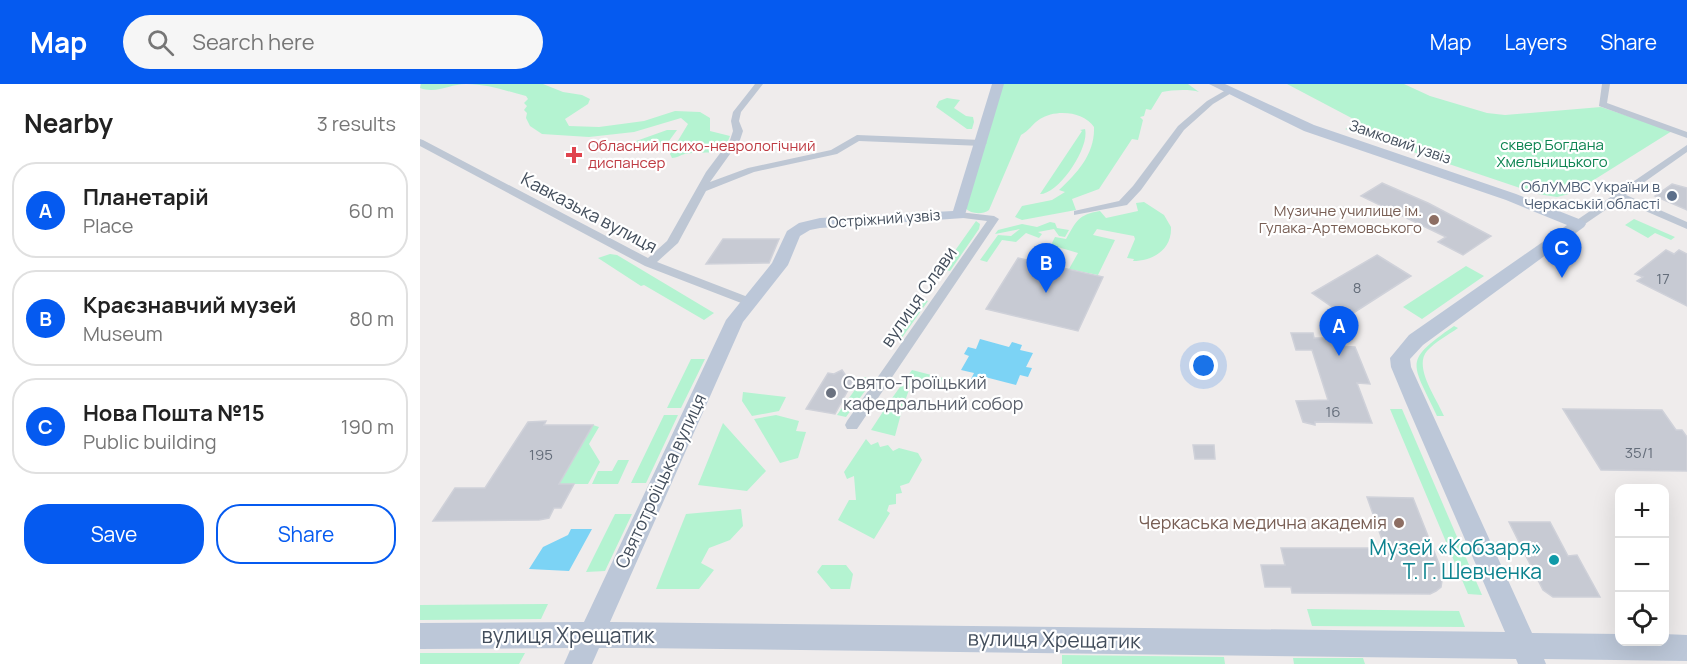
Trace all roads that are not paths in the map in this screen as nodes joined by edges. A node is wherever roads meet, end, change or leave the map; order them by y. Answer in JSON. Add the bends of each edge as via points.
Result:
{"nodes":[{"id":1,"x":759,"y":84,"type":"edge"},
{"id":2,"x":998,"y":84,"type":"edge"},
{"id":3,"x":1215,"y":84,"type":"edge"},
{"id":4,"x":1606,"y":84,"type":"edge"},
{"id":5,"x":1229,"y":92,"type":"junction"},
{"id":6,"x":1687,"y":135,"type":"edge"},
{"id":7,"x":420,"y":142,"type":"edge"},
{"id":8,"x":982,"y":143,"type":"junction"},
{"id":9,"x":1687,"y":148,"type":"edge"},
{"id":10,"x":702,"y":189,"type":"junction"},
{"id":11,"x":1618,"y":195,"type":"junction"},
{"id":12,"x":1078,"y":213,"type":"dead end"},
{"id":13,"x":958,"y":215,"type":"junction"},
{"id":14,"x":1578,"y":224,"type":"junction"},
{"id":15,"x":1687,"y":226,"type":"edge"},
{"id":16,"x":649,"y":263,"type":"junction"},
{"id":17,"x":749,"y":302,"type":"junction"},
{"id":18,"x":852,"y":425,"type":"dead end"},
{"id":19,"x":592,"y":635,"type":"junction"},
{"id":20,"x":420,"y":636,"type":"edge"},
{"id":21,"x":1687,"y":648,"type":"edge"},
{"id":22,"x":1528,"y":655,"type":"edge"},
{"id":23,"x":578,"y":664,"type":"edge"}],
"edges":[{"from":1,"to":10,"type":"street","via":[[737,112],[737,137]]},
{"from":2,"to":8,"type":"main road","name":"Остріжний узвіз"},
{"from":3,"to":5,"type":"main road","name":"Замковий узвіз"},
{"from":4,"to":6,"type":"street","via":[[1602,104]]},
{"from":5,"to":12,"type":"street","via":[[1184,123],[1123,203]]},
{"from":5,"to":14,"type":"main road","name":"Замковий узвіз","via":[[1309,128]]},
{"from":7,"to":16,"type":"street","name":"Кавказька вулиця"},
{"from":8,"to":10,"type":"street","via":[[857,138],[829,154],[751,170]]},
{"from":8,"to":13,"type":"main road","name":"Остріжний узвіз"},
{"from":9,"to":11,"type":"street"},
{"from":10,"to":16,"type":"street","via":[[672,243]]},
{"from":11,"to":14,"type":"street"},
{"from":11,"to":15,"type":"street"},
{"from":13,"to":17,"type":"main road","name":"Остріжний узвіз","via":[[805,226],[791,236],[780,265]]},
{"from":13,"to":18,"type":"street","name":"вулиця Слави","via":[[994,219]]},
{"from":14,"to":22,"type":"main road","via":[[1416,340],[1400,358],[1416,404]]},
{"from":16,"to":17,"type":"street","name":"Кавказька вулиця"},
{"from":17,"to":19,"type":"main road","name":"Святотроїцька вулиця","via":[[733,324]]},
{"from":19,"to":20,"type":"main road","name":"вулиця Хрещатик"},
{"from":19,"to":22,"type":"main road","name":"вулиця Хрещатик"},
{"from":19,"to":23,"type":"main road","name":"Святотроїцька вулиця"},
{"from":21,"to":22,"type":"main road","name":"вулиця Хрещатик"}]}
